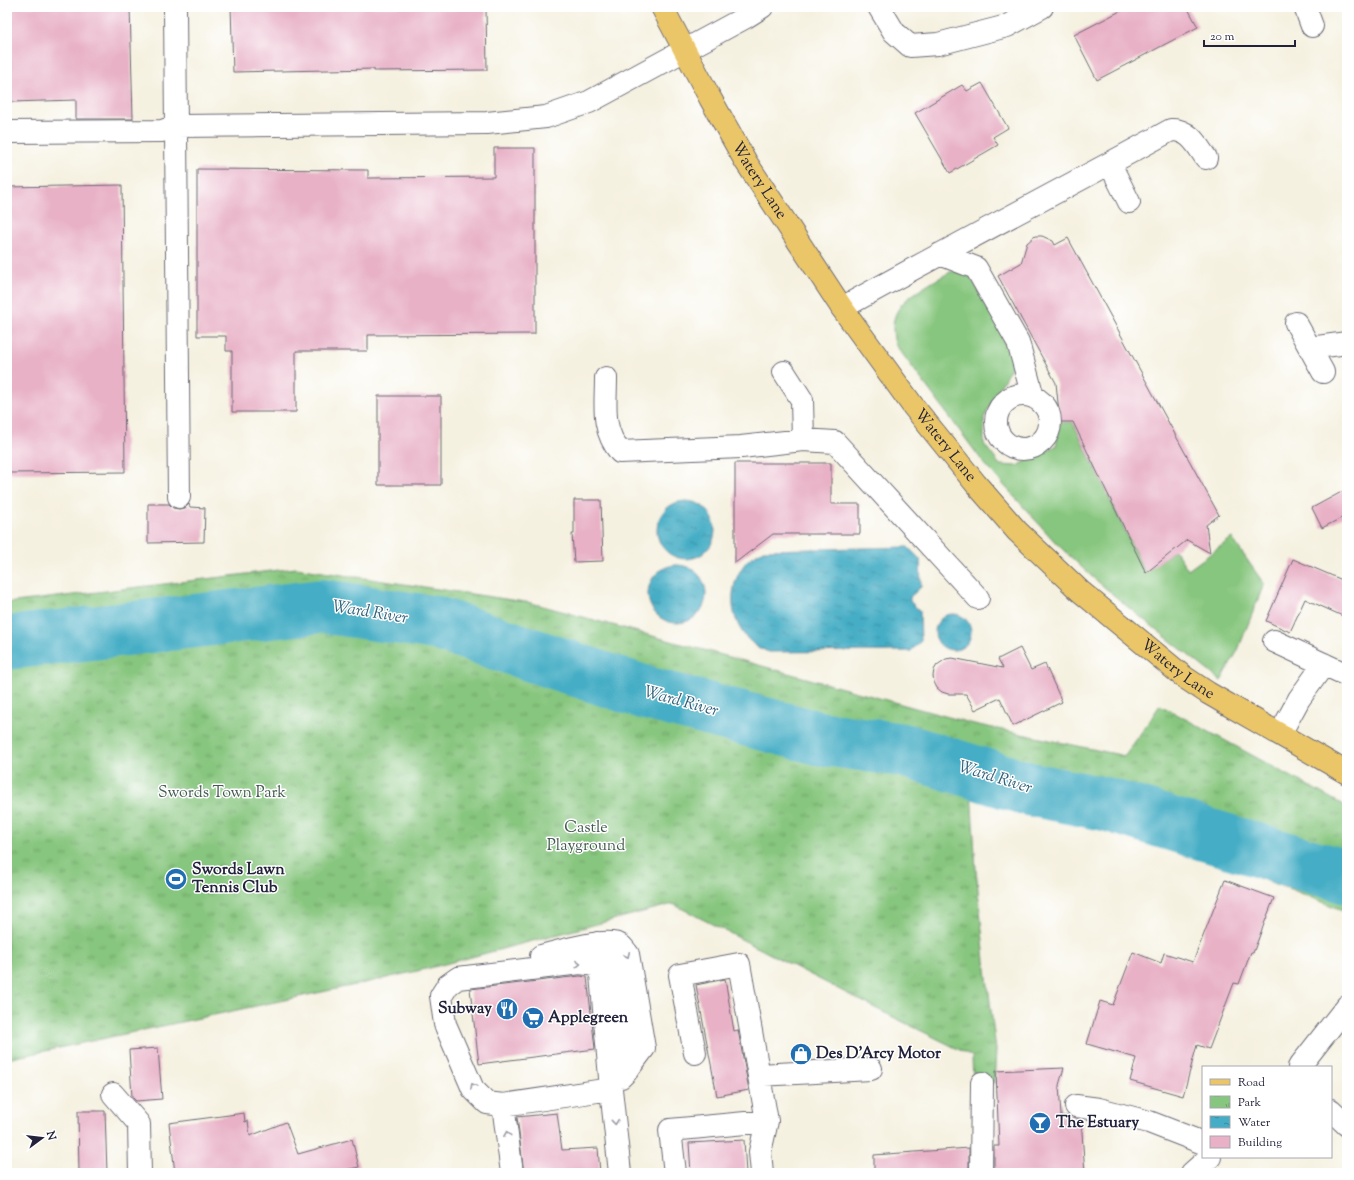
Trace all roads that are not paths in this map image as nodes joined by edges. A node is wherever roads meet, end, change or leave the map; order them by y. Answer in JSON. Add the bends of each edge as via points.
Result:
{"nodes":[{"id":1,"x":175,"y":7,"type":"edge"},
{"id":2,"x":662,"y":7,"type":"edge"},
{"id":3,"x":762,"y":7,"type":"edge"},
{"id":4,"x":879,"y":7,"type":"edge"},
{"id":5,"x":1042,"y":7,"type":"edge"},
{"id":6,"x":684,"y":50,"type":"junction"},
{"id":7,"x":176,"y":126,"type":"junction"},
{"id":8,"x":7,"y":132,"type":"edge"},
{"id":9,"x":1206,"y":158,"type":"dead end"},
{"id":10,"x":1110,"y":164,"type":"junction"},
{"id":11,"x":1129,"y":202,"type":"dead end"},
{"id":12,"x":940,"y":254,"type":"junction"},
{"id":13,"x":842,"y":308,"type":"junction"},
{"id":14,"x":1296,"y":323,"type":"dead end"},
{"id":15,"x":1347,"y":343,"type":"edge"},
{"id":16,"x":1310,"y":348,"type":"junction"},
{"id":17,"x":784,"y":372,"type":"dead end"},
{"id":18,"x":1323,"y":372,"type":"dead end"},
{"id":19,"x":606,"y":378,"type":"dead end"},
{"id":20,"x":1032,"y":397,"type":"dead end"},
{"id":21,"x":803,"y":440,"type":"junction"},
{"id":22,"x":179,"y":497,"type":"dead end"},
{"id":23,"x":978,"y":598,"type":"dead end"},
{"id":24,"x":1274,"y":641,"type":"dead end"},
{"id":25,"x":1324,"y":664,"type":"junction"},
{"id":26,"x":1347,"y":675,"type":"edge"},
{"id":27,"x":1280,"y":734,"type":"junction"},
{"id":28,"x":1347,"y":773,"type":"edge"},
{"id":29,"x":458,"y":978,"type":"junction"},
{"id":30,"x":1347,"y":1006,"type":"edge"},
{"id":31,"x":695,"y":1053,"type":"dead end"},
{"id":32,"x":1300,"y":1066,"type":"edge"},
{"id":33,"x":871,"y":1070,"type":"dead end"},
{"id":34,"x":759,"y":1075,"type":"junction"},
{"id":35,"x":982,"y":1083,"type":"dead end"},
{"id":36,"x":611,"y":1089,"type":"junction"},
{"id":37,"x":113,"y":1094,"type":"dead end"},
{"id":38,"x":503,"y":1105,"type":"junction"},
{"id":39,"x":1076,"y":1106,"type":"dead end"},
{"id":40,"x":1332,"y":1111,"type":"edge"},
{"id":41,"x":767,"y":1121,"type":"junction"},
{"id":42,"x":1347,"y":1125,"type":"edge"},
{"id":43,"x":1202,"y":1143,"type":"edge"},
{"id":44,"x":1209,"y":1158,"type":"edge"},
{"id":45,"x":140,"y":1173,"type":"edge"},
{"id":46,"x":512,"y":1173,"type":"edge"},
{"id":47,"x":620,"y":1173,"type":"edge"},
{"id":48,"x":675,"y":1173,"type":"edge"},
{"id":49,"x":762,"y":1173,"type":"edge"},
{"id":50,"x":981,"y":1173,"type":"edge"},
{"id":51,"x":1192,"y":1173,"type":"edge"}],
"edges":[{"from":1,"to":7,"type":"street"},
{"from":2,"to":6,"type":"main road","name":"Watery Lane"},
{"from":3,"to":6,"type":"street"},
{"from":4,"to":5,"type":"street","via":[[894,32],[910,46],[938,44],[1007,26]]},
{"from":6,"to":7,"type":"street","via":[[590,102],[546,117],[479,123]]},
{"from":6,"to":13,"type":"main road","name":"Watery Lane","via":[[746,162]]},
{"from":7,"to":8,"type":"street","via":[[162,132]]},
{"from":7,"to":22,"type":"street"},
{"from":9,"to":10,"type":"street","via":[[1187,133],[1178,129],[1171,130]]},
{"from":10,"to":11,"type":"street"},
{"from":10,"to":12,"type":"street"},
{"from":12,"to":13,"type":"street"},
{"from":12,"to":20,"type":"street","via":[[976,268],[1018,342]]},
{"from":13,"to":27,"type":"main road","name":"Watery Lane","via":[[913,406],[1017,531],[1080,591],[1184,676],[1208,693]]},
{"from":14,"to":16,"type":"street"},
{"from":15,"to":16,"type":"street"},
{"from":16,"to":18,"type":"street"},
{"from":17,"to":21,"type":"street","via":[[802,400]]},
{"from":19,"to":21,"type":"street","via":[[607,427],[613,443],[620,452],[740,447]]},
{"from":21,"to":23,"type":"street","via":[[835,442]]},
{"from":24,"to":25,"type":"street"},
{"from":25,"to":26,"type":"street"},
{"from":25,"to":27,"type":"street","via":[[1299,699]]},
{"from":27,"to":28,"type":"main road","name":"Watery Lane"},
{"from":29,"to":36,"type":"street","one_way":true,"via":[[580,963],[596,964],[601,975]]},
{"from":29,"to":36,"type":"street","one_way":true,"via":[[575,947],[598,943],[621,945],[628,954],[644,1048]]},
{"from":38,"to":29,"type":"street","one_way":true,"via":[[487,1103],[473,1089],[445,1024],[441,996],[448,985]]},
{"from":30,"to":32,"type":"street"},
{"from":31,"to":34,"type":"street","via":[[680,974],[739,964]]},
{"from":33,"to":34,"type":"street"},
{"from":34,"to":41,"type":"street"},
{"from":35,"to":50,"type":"street"},
{"from":36,"to":38,"type":"street"},
{"from":36,"to":47,"type":"street","one_way":true},
{"from":37,"to":45,"type":"street","via":[[139,1124]]},
{"from":46,"to":38,"type":"street","one_way":true},
{"from":39,"to":43,"type":"street","via":[[1149,1122]]},
{"from":40,"to":42,"type":"street"},
{"from":41,"to":48,"type":"street","via":[[670,1130]]},
{"from":41,"to":49,"type":"street","via":[[760,1152]]},
{"from":44,"to":51,"type":"street"}]}
